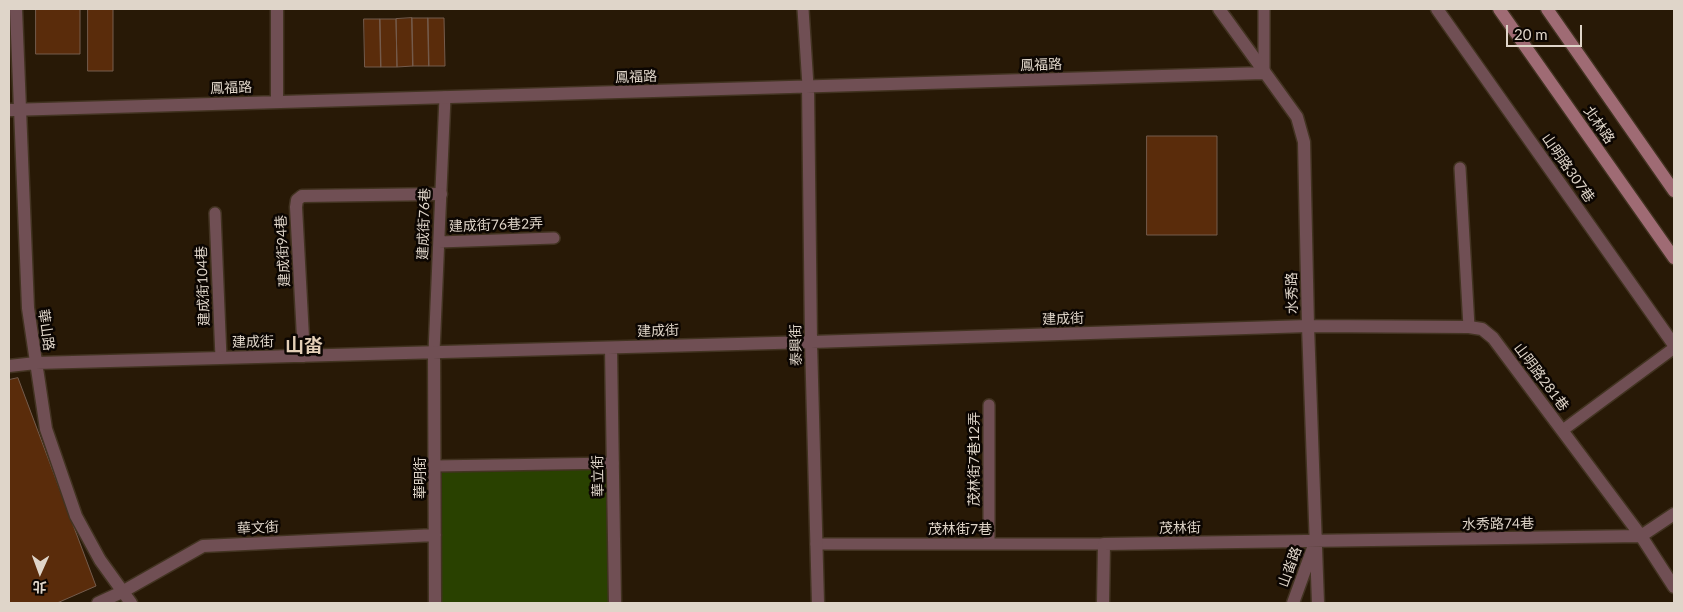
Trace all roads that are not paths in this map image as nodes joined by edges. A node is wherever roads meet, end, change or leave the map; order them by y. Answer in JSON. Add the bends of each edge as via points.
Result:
{"nodes":[{"id":1,"x":16,"y":9,"type":"edge"},
{"id":2,"x":277,"y":9,"type":"edge"},
{"id":3,"x":803,"y":9,"type":"edge"},
{"id":4,"x":1219,"y":9,"type":"edge"},
{"id":5,"x":1264,"y":9,"type":"edge"},
{"id":6,"x":1437,"y":9,"type":"edge"},
{"id":7,"x":1499,"y":9,"type":"edge"},
{"id":8,"x":1547,"y":9,"type":"edge"},
{"id":9,"x":1264,"y":73,"type":"junction"},
{"id":10,"x":808,"y":86,"type":"junction"},
{"id":11,"x":445,"y":97,"type":"junction"},
{"id":12,"x":277,"y":102,"type":"junction"},
{"id":13,"x":14,"y":110,"type":"edge"},
{"id":14,"x":1460,"y":168,"type":"dead end"},
{"id":15,"x":1674,"y":191,"type":"edge"},
{"id":16,"x":441,"y":194,"type":"junction"},
{"id":17,"x":216,"y":213,"type":"dead end"},
{"id":18,"x":554,"y":238,"type":"dead end"},
{"id":19,"x":439,"y":242,"type":"junction"},
{"id":20,"x":1674,"y":258,"type":"edge"},
{"id":21,"x":1308,"y":326,"type":"junction"},
{"id":22,"x":1469,"y":327,"type":"junction"},
{"id":23,"x":811,"y":342,"type":"junction"},
{"id":24,"x":1674,"y":346,"type":"edge"},
{"id":25,"x":611,"y":348,"type":"junction"},
{"id":26,"x":434,"y":352,"type":"junction"},
{"id":27,"x":304,"y":356,"type":"junction"},
{"id":28,"x":221,"y":358,"type":"junction"},
{"id":29,"x":36,"y":363,"type":"junction"},
{"id":30,"x":9,"y":366,"type":"edge"},
{"id":31,"x":989,"y":405,"type":"dead end"},
{"id":32,"x":1563,"y":430,"type":"junction"},
{"id":33,"x":613,"y":463,"type":"junction"},
{"id":34,"x":435,"y":466,"type":"junction"},
{"id":35,"x":1674,"y":514,"type":"edge"},
{"id":36,"x":435,"y":535,"type":"junction"},
{"id":37,"x":1641,"y":536,"type":"junction"},
{"id":38,"x":1316,"y":541,"type":"junction"},
{"id":39,"x":816,"y":544,"type":"junction"},
{"id":40,"x":989,"y":544,"type":"junction"},
{"id":41,"x":1104,"y":544,"type":"junction"},
{"id":42,"x":1674,"y":587,"type":"edge"},
{"id":43,"x":122,"y":592,"type":"junction"},
{"id":44,"x":98,"y":603,"type":"edge"},
{"id":45,"x":131,"y":603,"type":"edge"},
{"id":46,"x":435,"y":603,"type":"edge"},
{"id":47,"x":615,"y":603,"type":"edge"},
{"id":48,"x":818,"y":603,"type":"edge"},
{"id":49,"x":1103,"y":603,"type":"edge"},
{"id":50,"x":1293,"y":603,"type":"edge"},
{"id":51,"x":1318,"y":603,"type":"edge"}],
"edges":[{"from":1,"to":13,"type":"street","name":"華山路"},
{"from":2,"to":12,"type":"street"},
{"from":3,"to":10,"type":"lane"},
{"from":4,"to":9,"type":"street","name":"水秀路"},
{"from":5,"to":9,"type":"lane"},
{"from":6,"to":24,"type":"street","name":"山明路307巷"},
{"from":7,"to":20,"type":"street","name":"北林路"},
{"from":8,"to":15,"type":"street","name":"北林路"},
{"from":9,"to":10,"type":"street","name":"鳳福路"},
{"from":9,"to":21,"type":"street","name":"水秀路","via":[[1297,117],[1304,142]]},
{"from":10,"to":11,"type":"street","name":"鳳福路"},
{"from":10,"to":23,"type":"street","name":"泰興街"},
{"from":11,"to":12,"type":"street","name":"鳳福路"},
{"from":11,"to":16,"type":"lane","name":"建成街76巷"},
{"from":12,"to":13,"type":"street","name":"鳳福路"},
{"from":13,"to":29,"type":"street","name":"華山路","via":[[28,308]]},
{"from":14,"to":22,"type":"lane"},
{"from":16,"to":19,"type":"lane","name":"建成街76巷"},
{"from":16,"to":27,"type":"street","name":"建成街94巷","via":[[302,196],[297,200]]},
{"from":17,"to":28,"type":"lane","name":"建成街104巷"},
{"from":18,"to":19,"type":"lane","name":"建成街76巷2弄"},
{"from":19,"to":26,"type":"lane","name":"建成街76巷"},
{"from":21,"to":22,"type":"street","name":"山明路281巷"},
{"from":21,"to":23,"type":"street","name":"建成街"},
{"from":21,"to":38,"type":"street","name":"水秀路"},
{"from":22,"to":32,"type":"street","name":"山明路281巷","via":[[1482,329],[1493,338]]},
{"from":23,"to":25,"type":"street","name":"建成街"},
{"from":23,"to":39,"type":"street","name":"泰興街"},
{"from":24,"to":32,"type":"lane"},
{"from":25,"to":26,"type":"street","name":"建成街"},
{"from":25,"to":33,"type":"street","name":"華立街"},
{"from":26,"to":27,"type":"street","name":"建成街"},
{"from":26,"to":34,"type":"street","name":"華明街"},
{"from":27,"to":28,"type":"street","name":"建成街"},
{"from":28,"to":29,"type":"street","name":"建成街"},
{"from":29,"to":30,"type":"street","name":"建成街"},
{"from":29,"to":43,"type":"street","name":"華山路","via":[[46,429],[76,516]]},
{"from":31,"to":40,"type":"lane","name":"茂林街7巷12弄"},
{"from":32,"to":37,"type":"street","name":"山明路281巷"},
{"from":33,"to":34,"type":"lane"},
{"from":33,"to":47,"type":"street","name":"華立街"},
{"from":34,"to":36,"type":"street","name":"華明街"},
{"from":35,"to":37,"type":"street"},
{"from":36,"to":43,"type":"street","name":"華文街","via":[[204,546]]},
{"from":36,"to":46,"type":"street","name":"華明街"},
{"from":37,"to":38,"type":"street","name":"水秀路74巷"},
{"from":37,"to":42,"type":"street","name":"山明路281巷"},
{"from":38,"to":41,"type":"street","name":"茂林街"},
{"from":38,"to":50,"type":"street","name":"山畓路"},
{"from":38,"to":51,"type":"street","name":"水秀路"},
{"from":39,"to":40,"type":"lane","name":"茂林街7巷"},
{"from":39,"to":48,"type":"street","name":"泰興街"},
{"from":40,"to":41,"type":"lane","name":"茂林街7巷"},
{"from":41,"to":49,"type":"street"},
{"from":43,"to":44,"type":"street","name":"華文街"},
{"from":43,"to":45,"type":"street","name":"華山路"}]}
